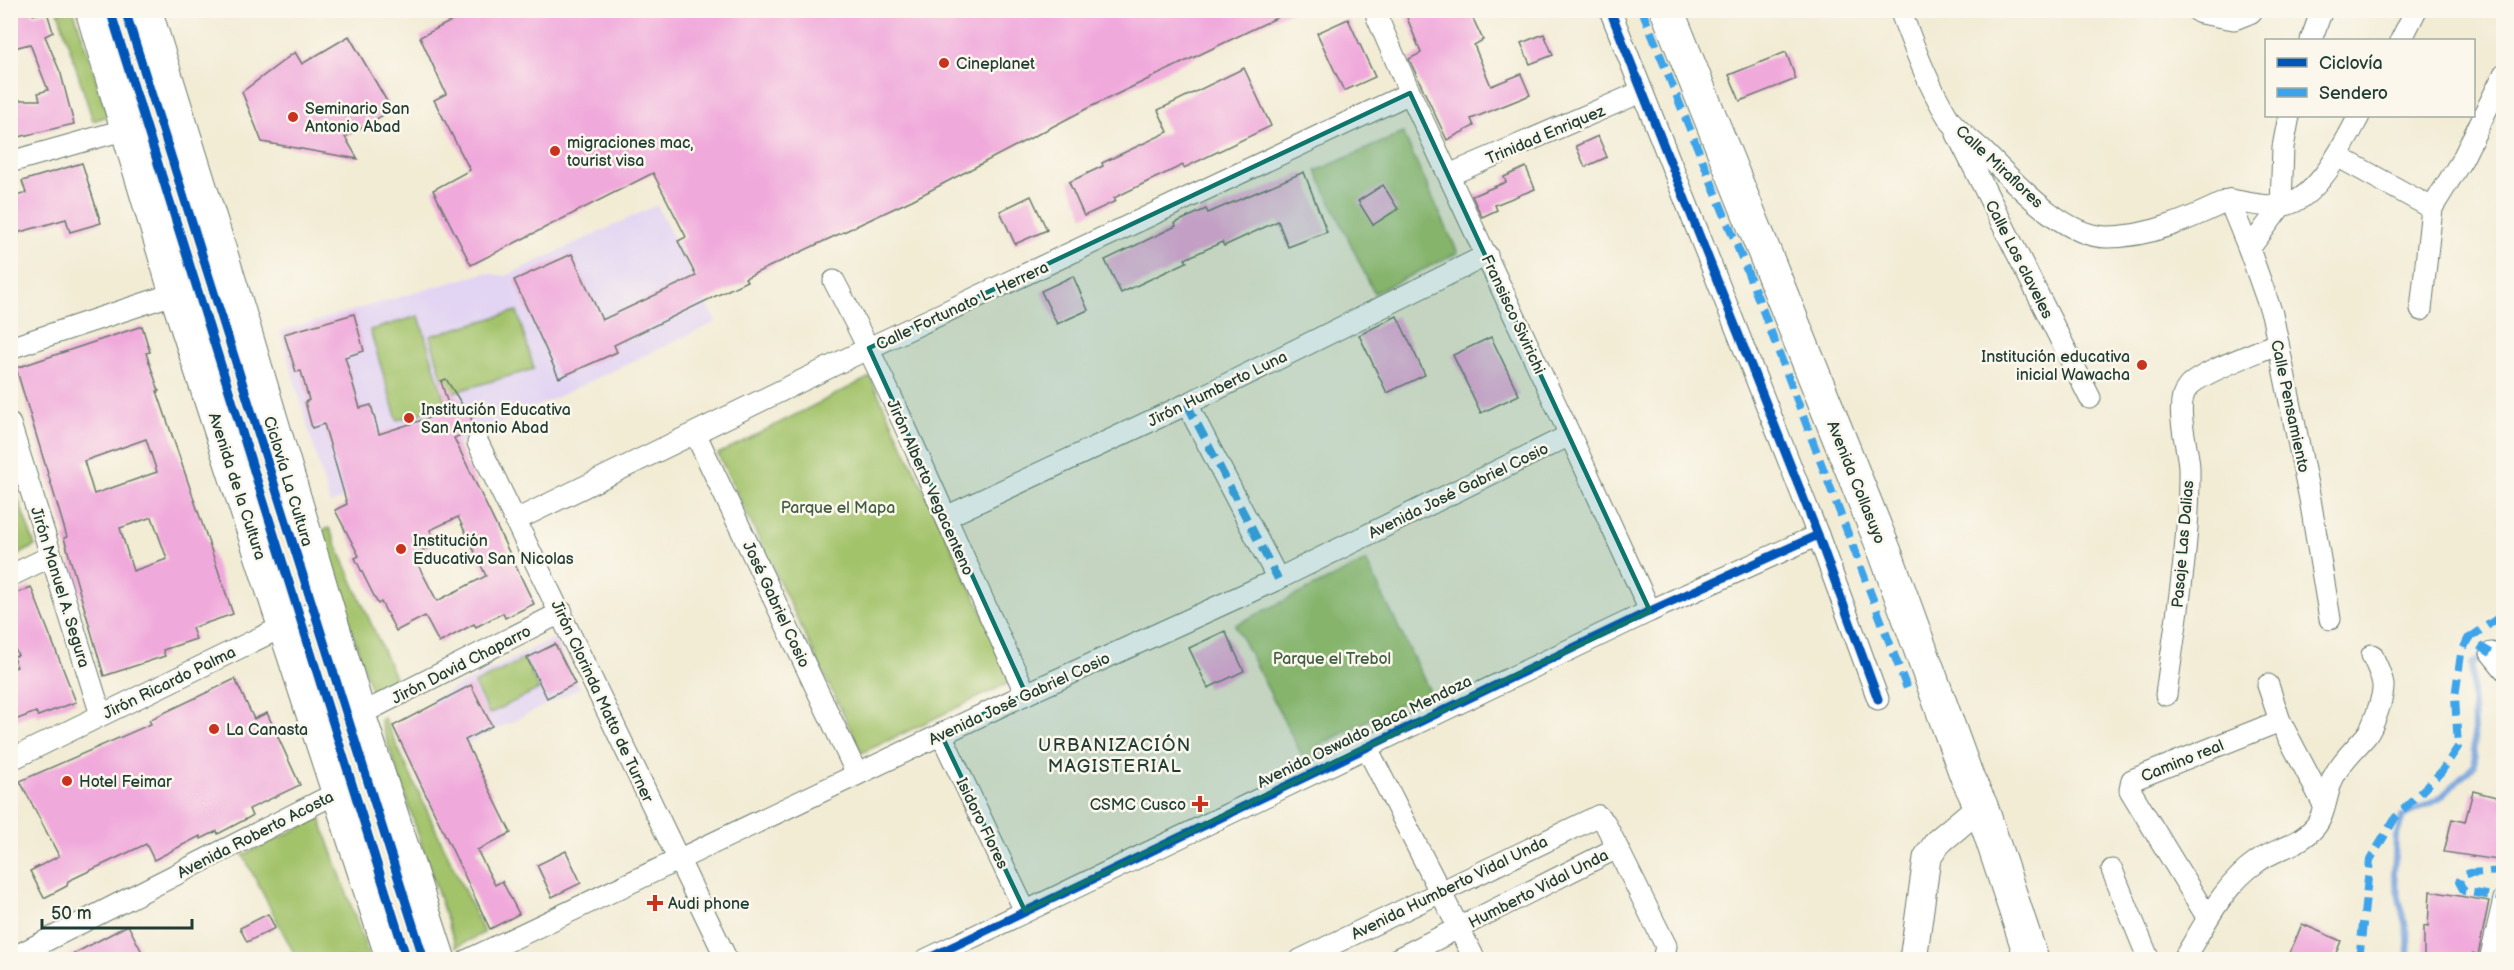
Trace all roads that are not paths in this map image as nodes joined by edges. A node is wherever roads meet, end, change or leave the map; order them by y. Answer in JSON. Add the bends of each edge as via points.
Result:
{"nodes":[{"id":1,"x":92,"y":10,"type":"edge"},
{"id":2,"x":145,"y":10,"type":"edge"},
{"id":3,"x":1610,"y":10,"type":"edge"},
{"id":4,"x":1667,"y":10,"type":"edge"},
{"id":5,"x":1900,"y":10,"type":"edge"},
{"id":6,"x":2200,"y":10,"type":"edge"},
{"id":7,"x":2249,"y":10,"type":"edge"},
{"id":8,"x":2322,"y":10,"type":"edge"},
{"id":9,"x":2416,"y":13,"type":"edge"},
{"id":10,"x":1377,"y":17,"type":"dead end"},
{"id":11,"x":2311,"y":39,"type":"edge"},
{"id":12,"x":2402,"y":39,"type":"edge"},
{"id":13,"x":2504,"y":74,"type":"edge"},
{"id":14,"x":1641,"y":92,"type":"junction"},
{"id":15,"x":1410,"y":93,"type":"junction"},
{"id":16,"x":2289,"y":117,"type":"edge"},
{"id":17,"x":2358,"y":117,"type":"edge"},
{"id":18,"x":1950,"y":120,"type":"junction"},
{"id":19,"x":127,"y":129,"type":"junction"},
{"id":20,"x":2337,"y":156,"type":"junction"},
{"id":21,"x":10,"y":162,"type":"edge"},
{"id":22,"x":1449,"y":175,"type":"junction"},
{"id":23,"x":2229,"y":200,"type":"junction"},
{"id":24,"x":2281,"y":206,"type":"junction"},
{"id":25,"x":2432,"y":208,"type":"junction"},
{"id":26,"x":2249,"y":249,"type":"junction"},
{"id":27,"x":1487,"y":255,"type":"junction"},
{"id":28,"x":834,"y":281,"type":"dead end"},
{"id":29,"x":176,"y":293,"type":"junction"},
{"id":30,"x":2421,"y":310,"type":"dead end"},
{"id":31,"x":2278,"y":343,"type":"junction"},
{"id":32,"x":10,"y":348,"type":"edge"},
{"id":33,"x":869,"y":348,"type":"junction"},
{"id":34,"x":2090,"y":398,"type":"dead end"},
{"id":35,"x":1187,"y":404,"type":"junction"},
{"id":36,"x":10,"y":424,"type":"edge"},
{"id":37,"x":696,"y":435,"type":"junction"},
{"id":38,"x":1570,"y":435,"type":"junction"},
{"id":39,"x":478,"y":443,"type":"dead end"},
{"id":40,"x":946,"y":517,"type":"junction"},
{"id":41,"x":516,"y":520,"type":"junction"},
{"id":42,"x":1818,"y":535,"type":"junction"},
{"id":43,"x":51,"y":556,"type":"junction"},
{"id":44,"x":10,"y":576,"type":"edge"},
{"id":45,"x":1278,"y":579,"type":"junction"},
{"id":46,"x":327,"y":605,"type":"junction"},
{"id":47,"x":1650,"y":611,"type":"junction"},
{"id":48,"x":562,"y":612,"type":"junction"},
{"id":49,"x":2330,"y":619,"type":"dead end"},
{"id":50,"x":270,"y":632,"type":"junction"},
{"id":51,"x":2372,"y":655,"type":"dead end"},
{"id":52,"x":2268,"y":685,"type":"dead end"},
{"id":53,"x":1026,"y":694,"type":"junction"},
{"id":54,"x":2166,"y":694,"type":"dead end"},
{"id":55,"x":1878,"y":699,"type":"dead end"},
{"id":56,"x":359,"y":715,"type":"junction"},
{"id":57,"x":101,"y":716,"type":"junction"},
{"id":58,"x":2280,"y":721,"type":"junction"},
{"id":59,"x":941,"y":734,"type":"junction"},
{"id":60,"x":1366,"y":746,"type":"junction"},
{"id":61,"x":10,"y":760,"type":"edge"},
{"id":62,"x":857,"y":774,"type":"junction"},
{"id":63,"x":340,"y":791,"type":"junction"},
{"id":64,"x":2324,"y":805,"type":"junction"},
{"id":65,"x":1981,"y":806,"type":"junction"},
{"id":66,"x":1617,"y":848,"type":"junction"},
{"id":67,"x":678,"y":859,"type":"junction"},
{"id":68,"x":2112,"y":870,"type":"dead end"},
{"id":69,"x":1440,"y":891,"type":"junction"},
{"id":70,"x":2504,"y":899,"type":"edge"},
{"id":71,"x":1025,"y":911,"type":"junction"},
{"id":72,"x":2207,"y":917,"type":"junction"},
{"id":73,"x":1459,"y":928,"type":"junction"},
{"id":74,"x":10,"y":959,"type":"edge"},
{"id":75,"x":1664,"y":959,"type":"edge"},
{"id":76,"x":393,"y":960,"type":"edge"},
{"id":77,"x":439,"y":960,"type":"edge"},
{"id":78,"x":468,"y":960,"type":"edge"},
{"id":79,"x":727,"y":960,"type":"edge"},
{"id":80,"x":925,"y":960,"type":"edge"},
{"id":81,"x":1300,"y":960,"type":"edge"},
{"id":82,"x":1395,"y":960,"type":"edge"},
{"id":83,"x":1475,"y":960,"type":"edge"},
{"id":84,"x":1913,"y":960,"type":"edge"},
{"id":85,"x":2032,"y":960,"type":"edge"},
{"id":86,"x":2149,"y":960,"type":"edge"},
{"id":87,"x":2183,"y":960,"type":"edge"},
{"id":88,"x":2490,"y":960,"type":"edge"}],
"edges":[{"from":1,"to":19,"type":"main road","name":"Avenida de la Cultura"},
{"from":2,"to":46,"type":"main road"},
{"from":3,"to":14,"type":"street"},
{"from":4,"to":65,"type":"main road","name":"Avenida Collasuyo","via":[[1885,552]]},
{"from":5,"to":18,"type":"street","name":"Calle Miraflores","via":[[1921,64]]},
{"from":6,"to":7,"type":"street","via":[[2234,16]]},
{"from":8,"to":11,"type":"street"},
{"from":9,"to":12,"type":"street"},
{"from":10,"to":15,"type":"street","name":"Fransisco Sivirichi"},
{"from":13,"to":25,"type":"street","via":[[2463,158]]},
{"from":14,"to":22,"type":"street","name":"Trinidad Enriquez"},
{"from":14,"to":42,"type":"street"},
{"from":15,"to":22,"type":"street","name":"Fransisco Sivirichi"},
{"from":15,"to":33,"type":"street","name":"Calle Fortunato L. Herrera"},
{"from":16,"to":24,"type":"street","via":[[2283,147]]},
{"from":17,"to":20,"type":"street"},
{"from":18,"to":23,"type":"street","name":"Calle Miraflores","via":[[2039,204],[2079,231],[2105,237],[2137,234],[2181,221]]},
{"from":18,"to":34,"type":"street","name":"Calle Los claveles"},
{"from":19,"to":21,"type":"street"},
{"from":19,"to":29,"type":"main road","name":"Avenida de la Cultura"},
{"from":20,"to":24,"type":"street","via":[[2315,186]]},
{"from":20,"to":25,"type":"street"},
{"from":22,"to":27,"type":"street","name":"Fransisco Sivirichi"},
{"from":23,"to":24,"type":"street"},
{"from":23,"to":26,"type":"street","name":"Calle Pensamiento"},
{"from":24,"to":26,"type":"street"},
{"from":25,"to":30,"type":"street"},
{"from":26,"to":31,"type":"street","name":"Calle Pensamiento"},
{"from":27,"to":35,"type":"street","name":"Jirón Humberto Luna"},
{"from":27,"to":38,"type":"street","name":"Fransisco Sivirichi"},
{"from":28,"to":33,"type":"street","name":"Jirón Alberto Vegacenteno"},
{"from":29,"to":32,"type":"street"},
{"from":29,"to":50,"type":"main road","name":"Avenida de la Cultura"},
{"from":31,"to":49,"type":"street","name":"Calle Pensamiento"},
{"from":31,"to":54,"type":"street","name":"Pasaje Las Dalias","via":[[2199,378],[2187,388],[2181,403],[2189,466],[2186,544]]},
{"from":33,"to":37,"type":"street","name":"Calle Fortunato L. Herrera"},
{"from":33,"to":40,"type":"street","name":"Jirón Alberto Vegacenteno"},
{"from":35,"to":40,"type":"street","name":"Jirón Humberto Luna"},
{"from":35,"to":45,"type":"street"},
{"from":36,"to":43,"type":"street","name":"Jirón Manuel A. Segura"},
{"from":37,"to":41,"type":"street","name":"Calle Fortunato L. Herrera"},
{"from":37,"to":62,"type":"street","name":"José Gabriel Cosio"},
{"from":38,"to":45,"type":"street","name":"Avenida José Gabriel Cosio"},
{"from":38,"to":47,"type":"street","name":"Fransisco Sivirichi"},
{"from":39,"to":41,"type":"street","name":"Jirón Clorinda Matto de Turner"},
{"from":40,"to":53,"type":"street","name":"Jirón Alberto Vegacenteno"},
{"from":41,"to":48,"type":"street","name":"Jirón Clorinda Matto de Turner"},
{"from":42,"to":47,"type":"street","name":"Avenida Oswaldo Baca Mendoza"},
{"from":42,"to":55,"type":"street"},
{"from":43,"to":44,"type":"street"},
{"from":43,"to":57,"type":"street","name":"Jirón Manuel A. Segura"},
{"from":45,"to":53,"type":"street","name":"Avenida José Gabriel Cosio"},
{"from":46,"to":50,"type":"street","name":"Jirón Ricardo Palma"},
{"from":46,"to":56,"type":"main road"},
{"from":47,"to":60,"type":"street","name":"Avenida Oswaldo Baca Mendoza"},
{"from":48,"to":56,"type":"street","name":"Jirón David Chaparro"},
{"from":48,"to":67,"type":"street","name":"Jirón Clorinda Matto de Turner"},
{"from":50,"to":57,"type":"street","name":"Jirón Ricardo Palma"},
{"from":50,"to":63,"type":"main road","name":"Avenida de la Cultura"},
{"from":51,"to":64,"type":"street","via":[[2383,686],[2379,705],[2367,734],[2335,773]]},
{"from":52,"to":58,"type":"street"},
{"from":53,"to":59,"type":"street","name":"Avenida José Gabriel Cosio"},
{"from":56,"to":77,"type":"main road"},
{"from":57,"to":61,"type":"street","name":"Jirón Ricardo Palma"},
{"from":58,"to":64,"type":"street"},
{"from":58,"to":72,"type":"street","name":"Camino real","via":[[2132,780],[2129,785]]},
{"from":59,"to":62,"type":"street","name":"Avenida José Gabriel Cosio"},
{"from":59,"to":71,"type":"street","name":"Isidoro Flores"},
{"from":60,"to":69,"type":"street"},
{"from":60,"to":71,"type":"street","name":"Avenida Oswaldo Baca Mendoza"},
{"from":62,"to":67,"type":"street","name":"Avenida José Gabriel Cosio"},
{"from":63,"to":74,"type":"street","name":"Avenida Roberto Acosta"},
{"from":63,"to":76,"type":"main road","name":"Avenida de la Cultura"},
{"from":64,"to":72,"type":"street","via":[[2317,825],[2301,841],[2258,861],[2226,891]]},
{"from":65,"to":84,"type":"street","via":[[1938,842],[1927,858]]},
{"from":65,"to":85,"type":"main road","name":"Avenida Collasuyo"},
{"from":66,"to":69,"type":"street","name":"Avenida Humberto Vidal Unda","via":[[1598,816]]},
{"from":66,"to":73,"type":"street","name":"Humberto Vidal Unda"},
{"from":66,"to":75,"type":"street","via":[[1666,946]]},
{"from":67,"to":78,"type":"street","name":"Avenida José Gabriel Cosio"},
{"from":67,"to":79,"type":"street","name":"Jirón Clorinda Matto de Turner"},
{"from":68,"to":86,"type":"street"},
{"from":69,"to":73,"type":"street"},
{"from":69,"to":81,"type":"street","name":"Avenida Humberto Vidal Unda"},
{"from":70,"to":88,"type":"street"},
{"from":71,"to":80,"type":"street","name":"Avenida Oswaldo Baca Mendoza"},
{"from":72,"to":87,"type":"street"},
{"from":73,"to":82,"type":"street"},
{"from":73,"to":83,"type":"street"}]}
